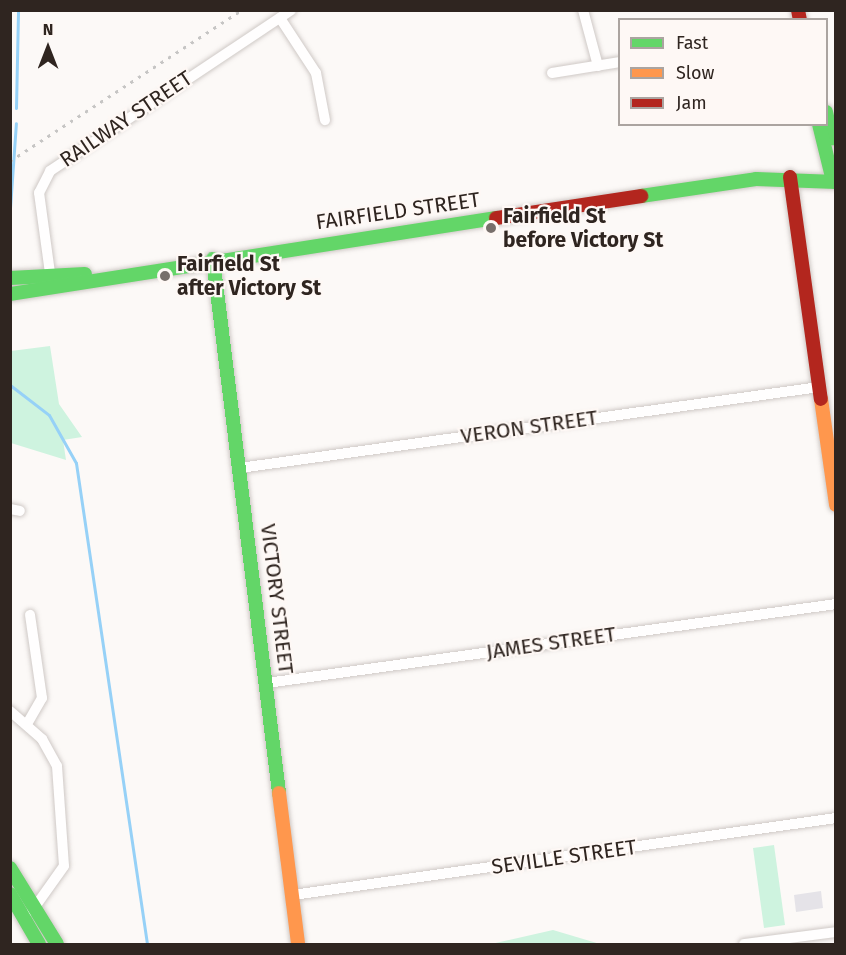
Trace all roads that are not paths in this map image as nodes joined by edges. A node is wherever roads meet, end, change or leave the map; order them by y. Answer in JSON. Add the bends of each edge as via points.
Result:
{"nodes":[{"id":1,"x":291,"y":10,"type":"edge"},
{"id":2,"x":583,"y":10,"type":"edge"},
{"id":3,"x":280,"y":18,"type":"junction"},
{"id":4,"x":618,"y":62,"type":"edge"},
{"id":5,"x":598,"y":66,"type":"junction"},
{"id":6,"x":552,"y":73,"type":"dead end"},
{"id":7,"x":325,"y":120,"type":"dead end"},
{"id":8,"x":828,"y":121,"type":"edge"},
{"id":9,"x":820,"y":126,"type":"edge"},
{"id":10,"x":836,"y":157,"type":"edge"},
{"id":11,"x":790,"y":177,"type":"junction"},
{"id":12,"x":835,"y":179,"type":"edge"},
{"id":13,"x":213,"y":259,"type":"junction"},
{"id":14,"x":50,"y":273,"type":"junction"},
{"id":15,"x":109,"y":275,"type":"junction"},
{"id":16,"x":10,"y":278,"type":"edge"},
{"id":17,"x":58,"y":286,"type":"junction"},
{"id":18,"x":10,"y":289,"type":"edge"},
{"id":19,"x":10,"y":294,"type":"edge"},
{"id":20,"x":819,"y":387,"type":"junction"},
{"id":21,"x":240,"y":468,"type":"junction"},
{"id":22,"x":835,"y":498,"type":"edge"},
{"id":23,"x":836,"y":604,"type":"edge"},
{"id":24,"x":30,"y":615,"type":"dead end"},
{"id":25,"x":267,"y":683,"type":"junction"},
{"id":26,"x":10,"y":711,"type":"edge"},
{"id":27,"x":27,"y":724,"type":"junction"},
{"id":28,"x":836,"y":818,"type":"edge"},
{"id":29,"x":10,"y":868,"type":"edge"},
{"id":30,"x":10,"y":894,"type":"edge"},
{"id":31,"x":293,"y":895,"type":"junction"},
{"id":32,"x":37,"y":905,"type":"junction"},
{"id":33,"x":25,"y":917,"type":"junction"},
{"id":34,"x":836,"y":932,"type":"edge"},
{"id":35,"x":39,"y":945,"type":"edge"},
{"id":36,"x":57,"y":945,"type":"edge"},
{"id":37,"x":298,"y":945,"type":"edge"},
{"id":38,"x":744,"y":945,"type":"edge"}],
"edges":[{"from":1,"to":3,"type":"street","name":"RAILWAY STREET"},
{"from":2,"to":5,"type":"street"},
{"from":3,"to":7,"type":"street","via":[[316,73]]},
{"from":3,"to":14,"type":"street","name":"RAILWAY STREET","via":[[50,171],[39,193]]},
{"from":4,"to":5,"type":"street"},
{"from":5,"to":6,"type":"street"},
{"from":8,"to":10,"type":"main road"},
{"from":9,"to":12,"type":"main road"},
{"from":11,"to":12,"type":"main road","name":"FAIRFIELD STREET"},
{"from":11,"to":13,"type":"main road","name":"FAIRFIELD STREET"},
{"from":11,"to":20,"type":"main road"},
{"from":13,"to":15,"type":"main road","name":"FAIRFIELD STREET"},
{"from":13,"to":21,"type":"main road","name":"VICTORY STREET"},
{"from":14,"to":15,"type":"main road"},
{"from":14,"to":16,"type":"main road"},
{"from":15,"to":17,"type":"main road"},
{"from":17,"to":18,"type":"main road"},
{"from":17,"to":19,"type":"main road"},
{"from":20,"to":21,"type":"street","name":"VERON STREET"},
{"from":20,"to":22,"type":"main road"},
{"from":21,"to":25,"type":"main road","name":"VICTORY STREET"},
{"from":23,"to":25,"type":"street","name":"JAMES STREET"},
{"from":24,"to":27,"type":"street","via":[[42,698]]},
{"from":25,"to":31,"type":"main road","name":"VICTORY STREET"},
{"from":26,"to":27,"type":"street"},
{"from":27,"to":32,"type":"street","via":[[51,750],[57,766],[64,850],[60,878]]},
{"from":28,"to":31,"type":"street","name":"SEVILLE STREET"},
{"from":29,"to":32,"type":"main road"},
{"from":30,"to":33,"type":"main road"},
{"from":31,"to":37,"type":"main road","name":"VICTORY STREET"},
{"from":32,"to":33,"type":"street"},
{"from":32,"to":36,"type":"main road"},
{"from":33,"to":35,"type":"main road"},
{"from":34,"to":38,"type":"street"}]}
